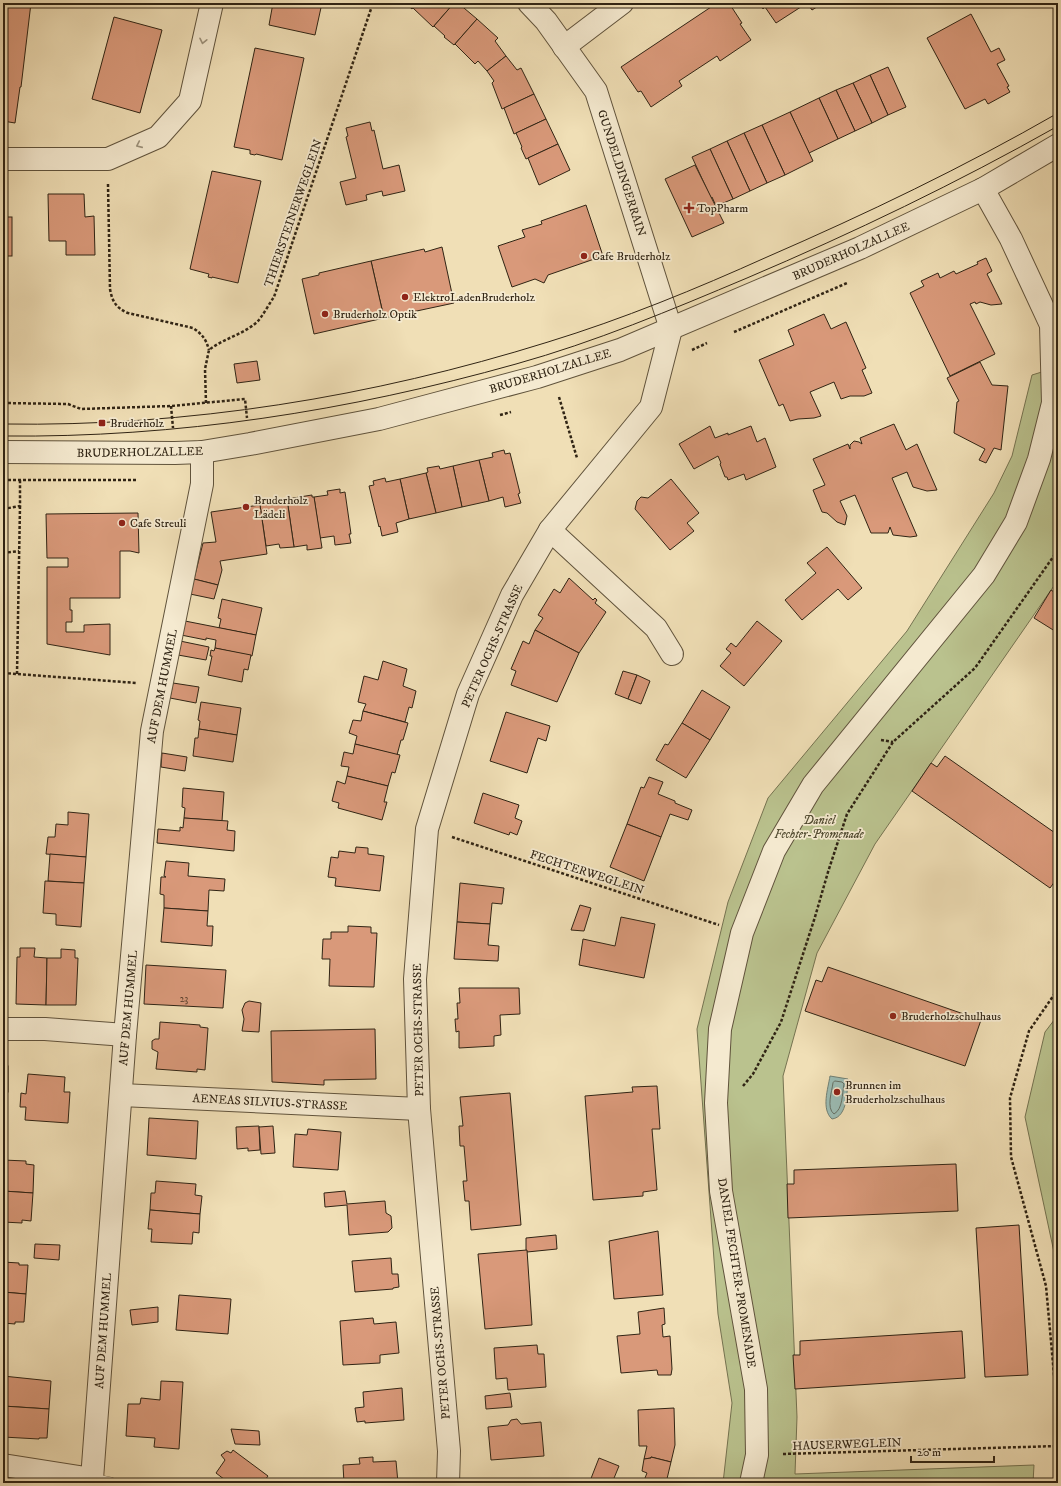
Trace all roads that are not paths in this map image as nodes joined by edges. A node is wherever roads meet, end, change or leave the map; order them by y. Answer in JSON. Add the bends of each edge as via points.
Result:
{"nodes":[{"id":1,"x":212,"y":3,"type":"edge"},
{"id":2,"x":529,"y":3,"type":"edge"},
{"id":3,"x":622,"y":3,"type":"edge"},
{"id":4,"x":564,"y":47,"type":"junction"},
{"id":5,"x":1058,"y":144,"type":"edge"},
{"id":6,"x":3,"y":158,"type":"edge"},
{"id":7,"x":983,"y":189,"type":"junction"},
{"id":8,"x":671,"y":329,"type":"junction"},
{"id":9,"x":202,"y":452,"type":"junction"},
{"id":10,"x":11,"y":453,"type":"edge"},
{"id":11,"x":550,"y":530,"type":"junction"},
{"id":12,"x":672,"y":654,"type":"dead end"},
{"id":13,"x":3,"y":1029,"type":"edge"},
{"id":14,"x":125,"y":1035,"type":"junction"},
{"id":15,"x":121,"y":1095,"type":"junction"},
{"id":16,"x":419,"y":1109,"type":"junction"},
{"id":17,"x":3,"y":1465,"type":"edge"},
{"id":18,"x":102,"y":1481,"type":"edge"},
{"id":19,"x":448,"y":1483,"type":"edge"},
{"id":20,"x":751,"y":1483,"type":"edge"}],
"edges":[{"from":1,"to":6,"type":"street","one_way":true,"via":[[190,101],[158,137],[108,159]]},
{"from":2,"to":4,"type":"street","name":"GUNDELDINGERRAIN","via":[[546,21]]},
{"from":3,"to":4,"type":"street"},
{"from":4,"to":8,"type":"street","name":"GUNDELDINGERRAIN","via":[[596,91]]},
{"from":5,"to":7,"type":"street","name":"BRUDERHOLZALLEE"},
{"from":7,"to":8,"type":"street","name":"BRUDERHOLZALLEE","via":[[860,248]]},
{"from":7,"to":20,"type":"street","name":"DANIEL FECHTER-PROMENADE","via":[[1012,239],[1051,325],[1053,402],[1039,459],[1016,522],[984,575],[813,784],[774,851],[742,933],[720,1029],[716,1103],[721,1191],[756,1389],[757,1455]]},
{"from":8,"to":9,"type":"street","name":"BRUDERHOLZALLEE","via":[[620,350],[537,377],[379,419]]},
{"from":8,"to":11,"type":"street","name":"PETER OCHS-STRASSE","via":[[651,407]]},
{"from":9,"to":10,"type":"street","name":"BRUDERHOLZALLEE"},
{"from":9,"to":14,"type":"street","name":"AUF DEM HUMMEL","via":[[202,484],[152,731]]},
{"from":11,"to":12,"type":"street","via":[[656,628]]},
{"from":11,"to":16,"type":"street","name":"PETER OCHS-STRASSE","via":[[512,595],[468,694],[427,829],[415,979]]},
{"from":13,"to":14,"type":"street","via":[[45,1029]]},
{"from":14,"to":15,"type":"street","name":"AUF DEM HUMMEL"},
{"from":15,"to":16,"type":"street","name":"AENEAS SILVIUS-STRASSE"},
{"from":15,"to":18,"type":"street","name":"AUF DEM HUMMEL"},
{"from":16,"to":19,"type":"street","name":"PETER OCHS-STRASSE","via":[[448,1451]]},
{"from":17,"to":18,"type":"street","name":"AUF DEM HUMMEL"}]}
